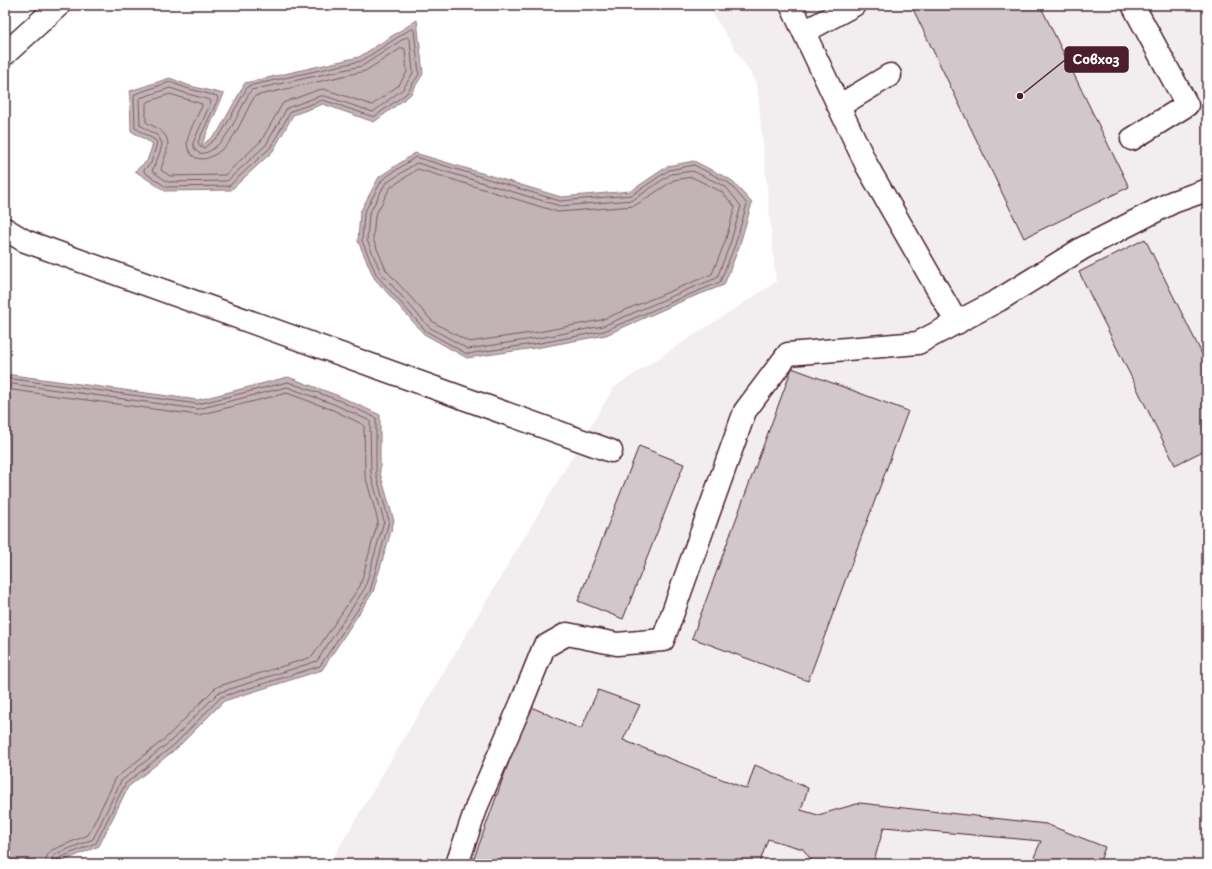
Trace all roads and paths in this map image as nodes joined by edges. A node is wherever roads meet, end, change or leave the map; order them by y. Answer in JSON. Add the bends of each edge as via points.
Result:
{"nodes":[{"id":1,"x":59,"y":5,"type":"edge"},
{"id":2,"x":790,"y":5,"type":"edge"},
{"id":3,"x":854,"y":5,"type":"edge"},
{"id":4,"x":1133,"y":5,"type":"edge"},
{"id":5,"x":804,"y":32,"type":"junction"},
{"id":6,"x":5,"y":54,"type":"edge"},
{"id":7,"x":890,"y":75,"type":"dead end"},
{"id":8,"x":839,"y":106,"type":"junction"},
{"id":9,"x":1132,"y":138,"type":"dead end"},
{"id":10,"x":1207,"y":190,"type":"edge"},
{"id":11,"x":5,"y":229,"type":"edge"},
{"id":12,"x":957,"y":323,"type":"junction"},
{"id":13,"x":611,"y":451,"type":"dead end"},
{"id":14,"x":457,"y":864,"type":"edge"}],
"edges":[{"from":1,"to":6,"type":"main road"},
{"from":2,"to":5,"type":"main road"},
{"from":3,"to":5,"type":"main road"},
{"from":4,"to":9,"type":"main road","via":[[1187,105]]},
{"from":5,"to":8,"type":"main road"},
{"from":7,"to":8,"type":"main road"},
{"from":8,"to":12,"type":"main road","via":[[868,166]]},
{"from":10,"to":12,"type":"main road","via":[[1173,202],[1083,248]]},
{"from":11,"to":13,"type":"main road","via":[[25,241]]},
{"from":12,"to":14,"type":"main road","via":[[918,343],[788,354],[745,411],[662,640],[617,644],[567,634],[544,647],[478,803]]}]}
